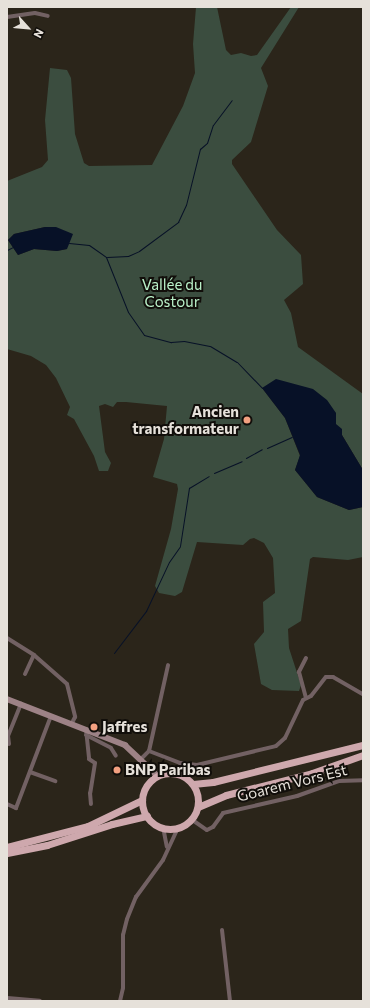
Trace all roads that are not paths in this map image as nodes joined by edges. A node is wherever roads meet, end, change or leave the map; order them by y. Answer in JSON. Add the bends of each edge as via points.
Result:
{"nodes":[{"id":1,"x":48,"y":16,"type":"dead end"},
{"id":2,"x":7,"y":17,"type":"edge"},
{"id":3,"x":7,"y":638,"type":"edge"},
{"id":4,"x":34,"y":655,"type":"junction"},
{"id":5,"x":306,"y":658,"type":"dead end"},
{"id":6,"x":168,"y":665,"type":"dead end"},
{"id":7,"x":25,"y":674,"type":"dead end"},
{"id":8,"x":363,"y":694,"type":"edge"},
{"id":9,"x":306,"y":698,"type":"junction"},
{"id":10,"x":7,"y":699,"type":"edge"},
{"id":11,"x":21,"y":704,"type":"junction"},
{"id":12,"x":52,"y":716,"type":"junction"},
{"id":13,"x":72,"y":723,"type":"junction"},
{"id":14,"x":86,"y":728,"type":"junction"},
{"id":15,"x":86,"y":735,"type":"junction"},
{"id":16,"x":9,"y":744,"type":"dead end"},
{"id":17,"x":363,"y":745,"type":"edge"},
{"id":18,"x":149,"y":751,"type":"junction"},
{"id":19,"x":363,"y":755,"type":"edge"},
{"id":20,"x":116,"y":756,"type":"dead end"},
{"id":21,"x":142,"y":758,"type":"junction"},
{"id":22,"x":30,"y":772,"type":"junction"},
{"id":23,"x":158,"y":776,"type":"junction"},
{"id":24,"x":363,"y":780,"type":"edge"},
{"id":25,"x":55,"y":781,"type":"dead end"},
{"id":26,"x":193,"y":784,"type":"junction"},
{"id":27,"x":142,"y":800,"type":"junction"},
{"id":28,"x":7,"y":804,"type":"edge"},
{"id":29,"x":91,"y":804,"type":"dead end"},
{"id":30,"x":198,"y":807,"type":"junction"},
{"id":31,"x":147,"y":816,"type":"junction"},
{"id":32,"x":191,"y":820,"type":"junction"},
{"id":33,"x":163,"y":827,"type":"junction"},
{"id":34,"x":178,"y":828,"type":"junction"},
{"id":35,"x":7,"y":847,"type":"edge"},
{"id":36,"x":167,"y":847,"type":"junction"},
{"id":37,"x":7,"y":853,"type":"edge"},
{"id":38,"x":222,"y":930,"type":"dead end"},
{"id":39,"x":7,"y":998,"type":"edge"},
{"id":40,"x":40,"y":1001,"type":"edge"},
{"id":41,"x":120,"y":1001,"type":"edge"},
{"id":42,"x":230,"y":1001,"type":"edge"}],
"edges":[{"from":1,"to":2,"type":"street","via":[[35,13]]},
{"from":3,"to":4,"type":"street"},
{"from":4,"to":7,"type":"street"},
{"from":4,"to":13,"type":"street","via":[[69,688],[75,716]]},
{"from":5,"to":9,"type":"street","via":[[299,672]]},
{"from":6,"to":18,"type":"street"},
{"from":8,"to":9,"type":"street","via":[[330,676],[323,679],[311,696]]},
{"from":9,"to":18,"type":"street","via":[[286,738],[276,746],[197,765],[180,763]]},
{"from":10,"to":11,"type":"main road"},
{"from":11,"to":12,"type":"main road"},
{"from":11,"to":16,"type":"street","via":[[8,736]]},
{"from":12,"to":13,"type":"main road"},
{"from":12,"to":22,"type":"street"},
{"from":13,"to":14,"type":"main road"},
{"from":14,"to":15,"type":"street"},
{"from":14,"to":21,"type":"main road","via":[[125,745]]},
{"from":15,"to":20,"type":"street","via":[[111,748]]},
{"from":15,"to":29,"type":"street","via":[[88,759],[95,763],[90,793]]},
{"from":17,"to":26,"type":"highway","via":[[213,782]]},
{"from":18,"to":21,"type":"street"},
{"from":19,"to":30,"type":"highway","via":[[312,773],[226,795]]},
{"from":21,"to":23,"type":"main road"},
{"from":22,"to":25,"type":"street"},
{"from":22,"to":28,"type":"street","via":[[16,808]]},
{"from":23,"to":26,"type":"highway","via":[[165,773],[181,775]]},
{"from":23,"to":27,"type":"highway","via":[[147,786]]},
{"from":24,"to":32,"type":"street","name":"Goarem Vors Est","via":[[339,781],[297,796],[223,813],[213,827],[207,830]]},
{"from":26,"to":30,"type":"highway"},
{"from":27,"to":31,"type":"highway"},
{"from":27,"to":35,"type":"highway","via":[[88,826]]},
{"from":30,"to":32,"type":"highway"},
{"from":31,"to":33,"type":"highway"},
{"from":31,"to":37,"type":"highway","via":[[112,824],[47,846]]},
{"from":32,"to":34,"type":"highway"},
{"from":33,"to":34,"type":"highway"},
{"from":33,"to":36,"type":"street"},
{"from":34,"to":36,"type":"street"},
{"from":36,"to":41,"type":"street","via":[[163,860],[136,897],[127,919]]},
{"from":38,"to":42,"type":"street"},
{"from":39,"to":40,"type":"street"}]}
